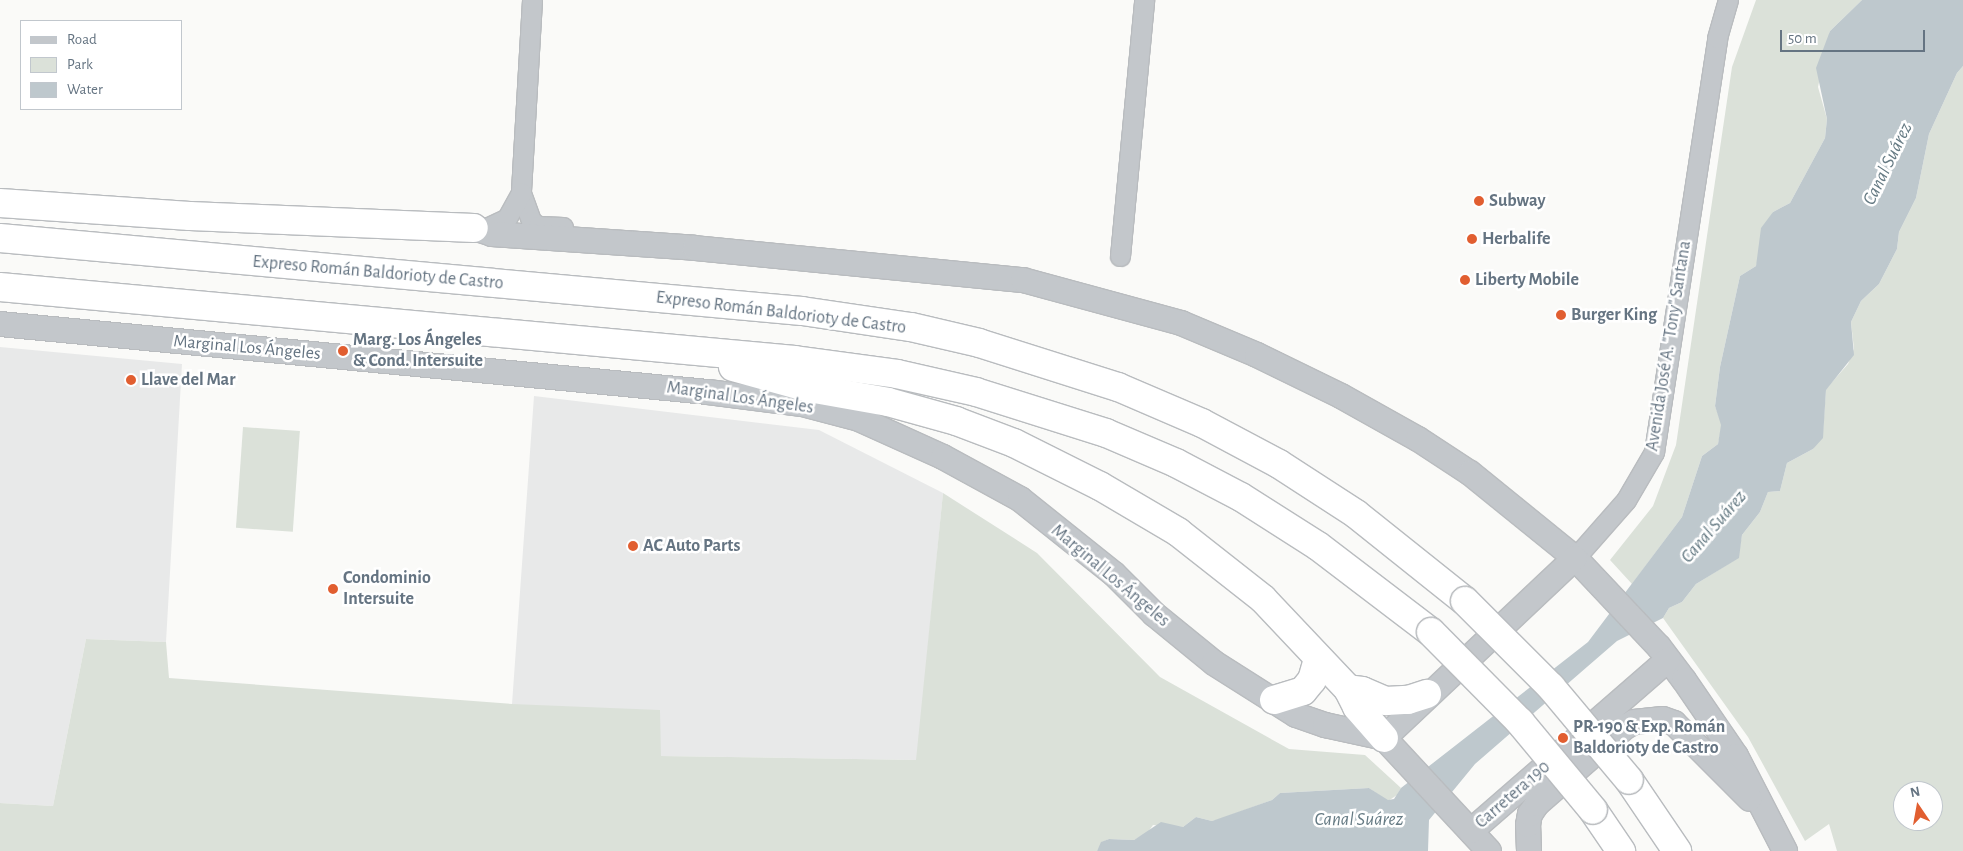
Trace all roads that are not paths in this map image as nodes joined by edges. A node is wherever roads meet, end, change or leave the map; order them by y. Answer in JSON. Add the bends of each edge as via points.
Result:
{"nodes":[{"id":1,"x":532,"y":0,"type":"edge"},
{"id":2,"x":1144,"y":0,"type":"edge"},
{"id":3,"x":1728,"y":0,"type":"edge"},
{"id":4,"x":521,"y":192,"type":"junction"},
{"id":5,"x":0,"y":203,"type":"edge"},
{"id":6,"x":474,"y":228,"type":"junction"},
{"id":7,"x":0,"y":238,"type":"edge"},
{"id":8,"x":695,"y":248,"type":"junction"},
{"id":9,"x":1120,"y":256,"type":"dead end"},
{"id":10,"x":0,"y":287,"type":"edge"},
{"id":11,"x":0,"y":324,"type":"edge"},
{"id":12,"x":661,"y":347,"type":"junction"},
{"id":13,"x":1575,"y":558,"type":"junction"},
{"id":14,"x":1663,"y":654,"type":"junction"},
{"id":15,"x":1318,"y":659,"type":"junction"},
{"id":16,"x":1348,"y":689,"type":"junction"},
{"id":17,"x":1427,"y":694,"type":"junction"},
{"id":18,"x":1274,"y":700,"type":"junction"},
{"id":19,"x":1384,"y":738,"type":"junction"},
{"id":20,"x":1771,"y":821,"type":"junction"},
{"id":21,"x":1481,"y":842,"type":"edge"},
{"id":22,"x":1529,"y":851,"type":"edge"},
{"id":23,"x":1621,"y":851,"type":"edge"},
{"id":24,"x":1677,"y":851,"type":"edge"},
{"id":25,"x":1785,"y":851,"type":"edge"}],
"edges":[{"from":1,"to":4,"type":"street"},
{"from":2,"to":9,"type":"street"},
{"from":3,"to":13,"type":"street","name":"Avenida José A. \"Tony\" Santana","via":[[1716,38],[1654,452],[1626,500]]},
{"from":4,"to":6,"type":"street","via":[[507,218],[486,228]]},
{"from":4,"to":8,"type":"street","via":[[531,221],[538,226],[669,238]]},
{"from":5,"to":6,"type":"highway","via":[[190,216]]},
{"from":6,"to":8,"type":"street","via":[[492,234]]},
{"from":7,"to":24,"type":"highway","name":"Expreso Román Baldorioty de Castro","bridge":true,"via":[[802,311],[911,327],[979,343],[1118,387],[1202,424],[1279,464],[1356,514],[1465,601],[1551,687],[1629,780]]},
{"from":8,"to":13,"type":"street","via":[[1023,280],[1181,323],[1342,396],[1418,439],[1470,473]]},
{"from":10,"to":12,"type":"highway"},
{"from":11,"to":18,"type":"street","name":"Marginal Los Ángeles","via":[[708,392],[802,404],[859,419],[943,457],[1020,499],[1114,574],[1154,614],[1214,663]]},
{"from":12,"to":15,"type":"highway","via":[[809,388],[888,402],[956,421],[1014,443],[1100,486],[1178,532],[1263,599]]},
{"from":12,"to":23,"type":"highway","bridge":true,"via":[[897,374],[1032,407],[1106,433],[1176,463],[1241,497],[1318,546],[1431,632],[1520,722],[1593,810]]},
{"from":13,"to":14,"type":"street"},
{"from":13,"to":17,"type":"street","name":"Avenida José A. \"Tony\" Santana"},
{"from":14,"to":20,"type":"street","via":[[1736,756]]},
{"from":14,"to":21,"type":"street","name":"Carretera 190"},
{"from":15,"to":16,"type":"highway"},
{"from":15,"to":18,"type":"highway","via":[[1312,680],[1302,691]]},
{"from":16,"to":17,"type":"highway","via":[[1386,701],[1408,700]]},
{"from":16,"to":19,"type":"highway","via":[[1362,714]]},
{"from":17,"to":19,"type":"street","name":"Avenida José A. \"Tony\" Santana"},
{"from":18,"to":19,"type":"street","name":"Marginal Los Ángeles","via":[[1296,715]]},
{"from":19,"to":21,"type":"street"},
{"from":20,"to":22,"type":"street","via":[[1674,723],[1647,719],[1624,727],[1538,804],[1530,814]]},
{"from":20,"to":25,"type":"street"}]}
